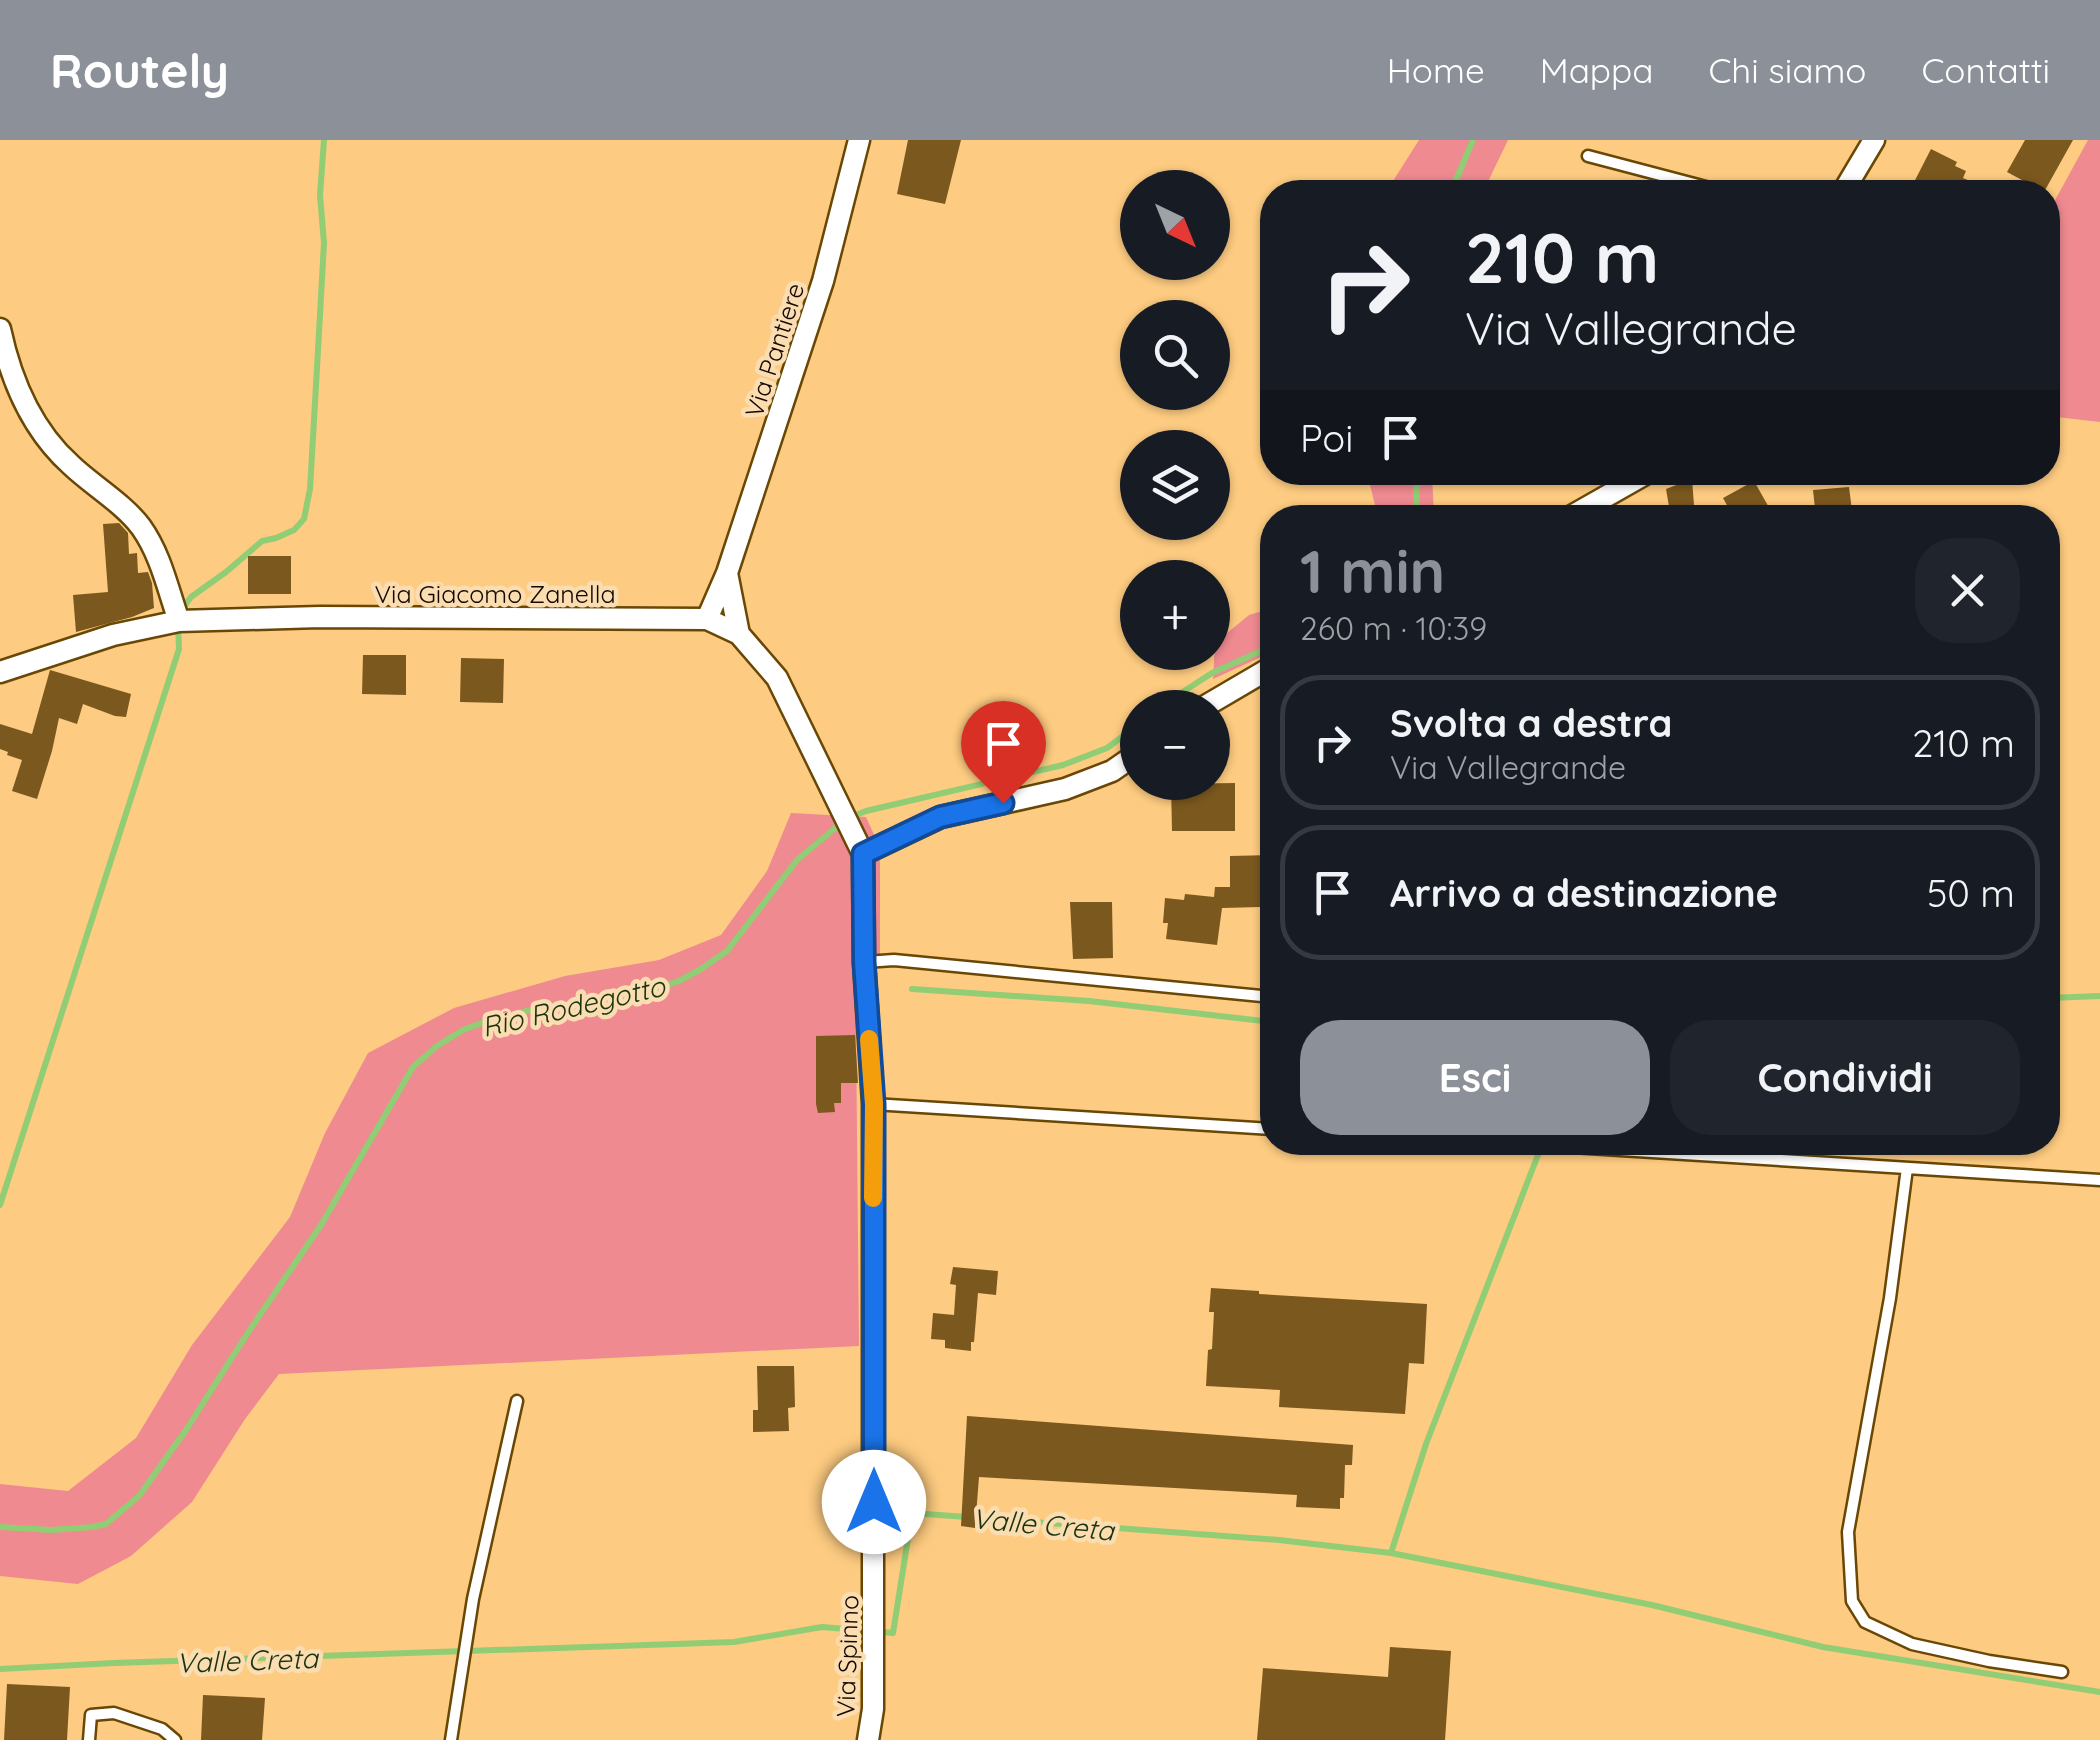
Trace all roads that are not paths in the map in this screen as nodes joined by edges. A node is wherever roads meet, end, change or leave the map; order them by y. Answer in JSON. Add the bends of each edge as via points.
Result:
{"nodes":[{"id":1,"x":859,"y":140,"type":"edge"},
{"id":2,"x":1874,"y":140,"type":"edge"},
{"id":3,"x":1588,"y":156,"type":"dead end"},
{"id":4,"x":1670,"y":178,"type":"joint"},
{"id":5,"x":1678,"y":180,"type":"edge"},
{"id":6,"x":1850,"y":180,"type":"edge"},
{"id":7,"x":0,"y":329,"type":"edge"},
{"id":8,"x":1626,"y":485,"type":"edge"},
{"id":9,"x":1591,"y":505,"type":"edge"},
{"id":10,"x":727,"y":574,"type":"junction"},
{"id":11,"x":708,"y":619,"type":"junction"},
{"id":12,"x":179,"y":621,"type":"junction"},
{"id":13,"x":739,"y":634,"type":"junction"},
{"id":14,"x":0,"y":672,"type":"edge"},
{"id":15,"x":1260,"y":675,"type":"edge"},
{"id":16,"x":1230,"y":692,"type":"edge"},
{"id":17,"x":1120,"y":765,"type":"edge"},
{"id":18,"x":863,"y":854,"type":"junction"},
{"id":19,"x":864,"y":962,"type":"junction"},
{"id":20,"x":1260,"y":996,"type":"edge"},
{"id":21,"x":874,"y":1104,"type":"junction"},
{"id":22,"x":1260,"y":1128,"type":"edge"},
{"id":23,"x":1700,"y":1155,"type":"edge"},
{"id":24,"x":1907,"y":1168,"type":"junction"},
{"id":25,"x":2100,"y":1180,"type":"edge"},
{"id":26,"x":517,"y":1401,"type":"dead end"},
{"id":27,"x":2062,"y":1672,"type":"dead end"},
{"id":28,"x":89,"y":1740,"type":"edge"},
{"id":29,"x":176,"y":1740,"type":"edge"},
{"id":30,"x":451,"y":1740,"type":"edge"},
{"id":31,"x":868,"y":1740,"type":"edge"}],
"edges":[{"from":1,"to":10,"type":"street","name":"Via Pantiere","via":[[823,281]]},
{"from":2,"to":6,"type":"street"},
{"from":3,"to":4,"type":"lane"},
{"from":4,"to":5,"type":"lane"},
{"from":7,"to":12,"type":"street","via":[[30,416],[68,463],[139,524]]},
{"from":8,"to":9,"type":"street"},
{"from":10,"to":11,"type":"street","name":"Via Pantiere"},
{"from":10,"to":13,"type":"street","name":"Via Pantiere"},
{"from":11,"to":12,"type":"street","name":"Via Giacomo Zanella"},
{"from":11,"to":13,"type":"street","name":"Via Giacomo Zanella"},
{"from":12,"to":14,"type":"street","name":"Via Giacomo Zanella"},
{"from":13,"to":18,"type":"street","name":"Via Giacomo Zanella","via":[[778,678]]},
{"from":15,"to":16,"type":"street"},
{"from":17,"to":18,"type":"street","via":[[1065,789],[940,817]]},
{"from":18,"to":19,"type":"street","name":"Via Spinno"},
{"from":19,"to":20,"type":"lane"},
{"from":19,"to":21,"type":"street","name":"Via Spinno"},
{"from":21,"to":22,"type":"lane"},
{"from":21,"to":31,"type":"street","name":"Via Spinno"},
{"from":23,"to":24,"type":"lane"},
{"from":24,"to":25,"type":"lane"},
{"from":24,"to":27,"type":"lane","via":[[1848,1532],[1852,1601],[1865,1622],[1912,1644]]},
{"from":26,"to":30,"type":"lane"},
{"from":28,"to":29,"type":"lane","via":[[90,1715],[114,1713]]}]}
